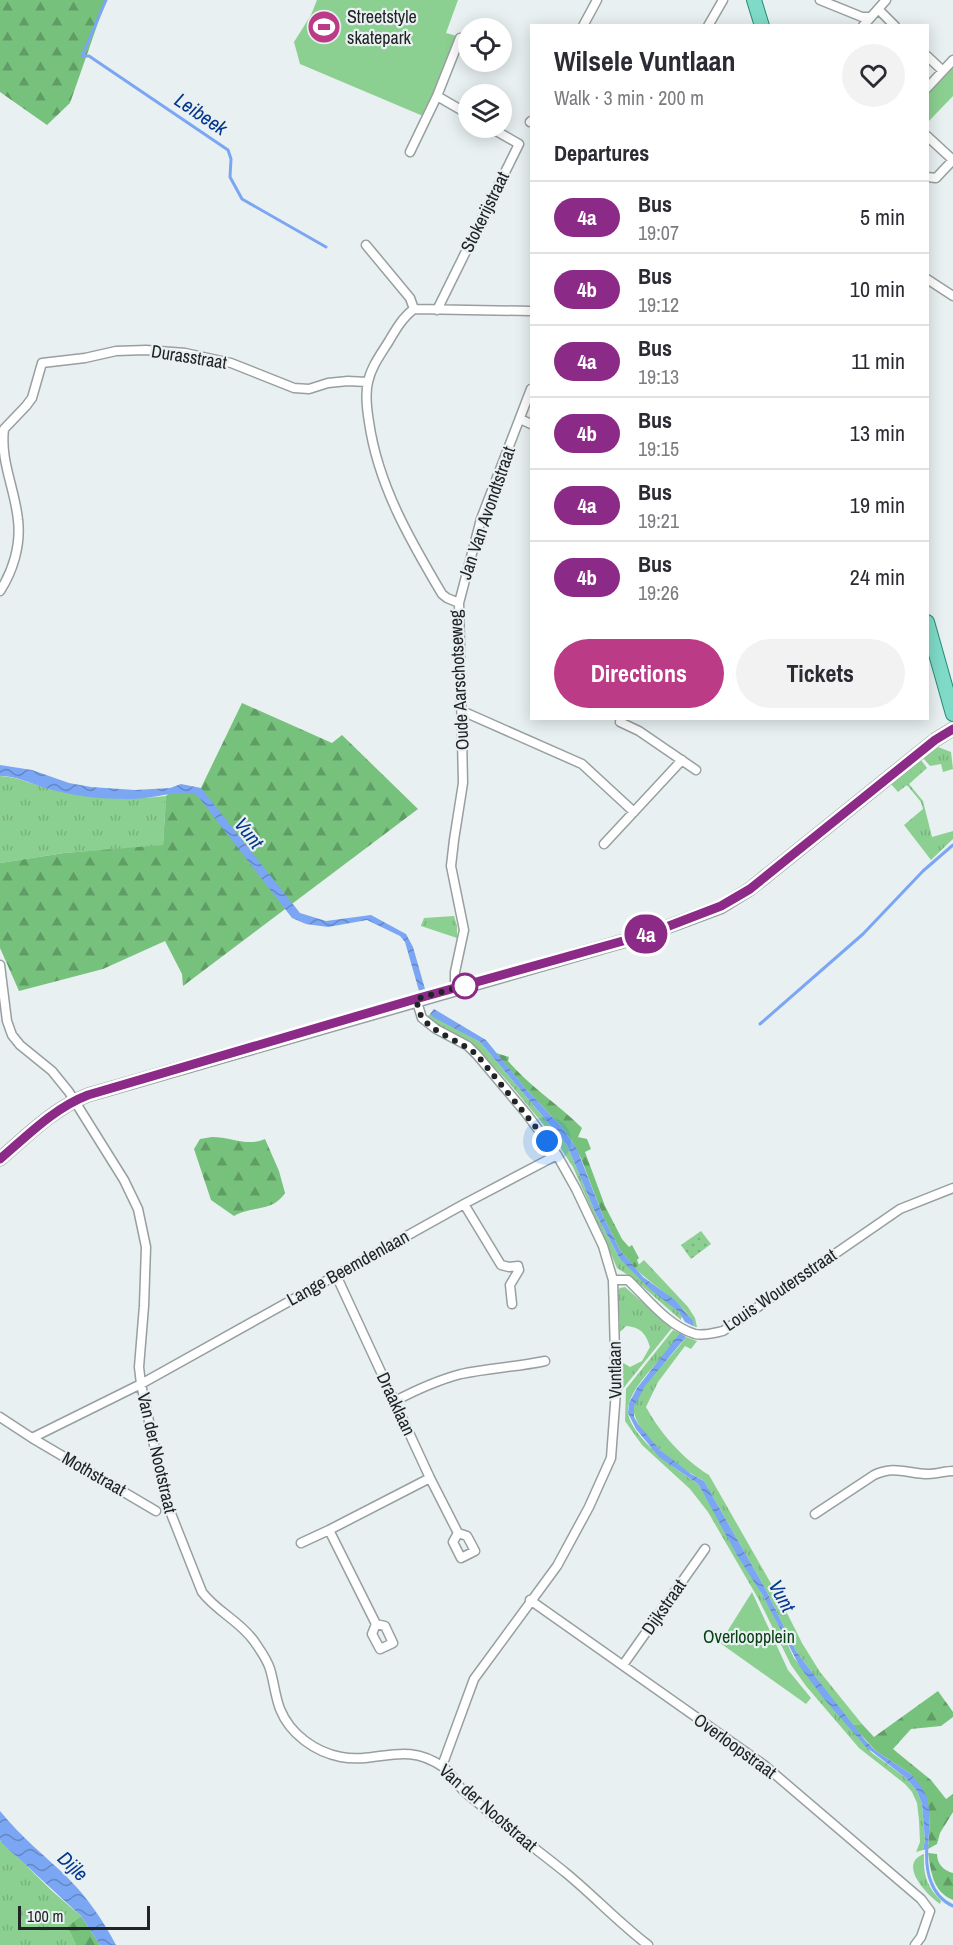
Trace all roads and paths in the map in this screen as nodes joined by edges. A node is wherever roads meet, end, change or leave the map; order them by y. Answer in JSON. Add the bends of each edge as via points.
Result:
{"nodes":[{"id":1,"x":597,"y":0,"type":"edge"},
{"id":2,"x":723,"y":0,"type":"edge"},
{"id":3,"x":754,"y":0,"type":"edge"},
{"id":4,"x":820,"y":0,"type":"edge"},
{"id":5,"x":886,"y":0,"type":"edge"},
{"id":6,"x":878,"y":9,"type":"junction"},
{"id":7,"x":871,"y":17,"type":"junction"},
{"id":8,"x":584,"y":24,"type":"edge"},
{"id":9,"x":709,"y":24,"type":"edge"},
{"id":10,"x":761,"y":24,"type":"edge"},
{"id":11,"x":865,"y":24,"type":"edge"},
{"id":12,"x":893,"y":24,"type":"edge"},
{"id":13,"x":458,"y":43,"type":"edge"},
{"id":14,"x":929,"y":58,"type":"edge"},
{"id":15,"x":953,"y":60,"type":"edge"},
{"id":16,"x":943,"y":71,"type":"junction"},
{"id":17,"x":929,"y":86,"type":"edge"},
{"id":18,"x":436,"y":96,"type":"junction"},
{"id":19,"x":458,"y":108,"type":"edge"},
{"id":20,"x":508,"y":138,"type":"edge"},
{"id":21,"x":929,"y":138,"type":"edge"},
{"id":22,"x":410,"y":152,"type":"dead end"},
{"id":23,"x":929,"y":177,"type":"edge"},
{"id":24,"x":366,"y":245,"type":"dead end"},
{"id":25,"x":929,"y":280,"type":"edge"},
{"id":26,"x":953,"y":296,"type":"edge"},
{"id":27,"x":414,"y":309,"type":"junction"},
{"id":28,"x":437,"y":310,"type":"junction"},
{"id":29,"x":530,"y":311,"type":"edge"},
{"id":30,"x":368,"y":382,"type":"junction"},
{"id":31,"x":530,"y":392,"type":"edge"},
{"id":32,"x":520,"y":419,"type":"junction"},
{"id":33,"x":530,"y":424,"type":"edge"},
{"id":34,"x":0,"y":591,"type":"edge"},
{"id":35,"x":459,"y":603,"type":"junction"},
{"id":36,"x":929,"y":629,"type":"edge"},
{"id":37,"x":462,"y":711,"type":"junction"},
{"id":38,"x":953,"y":714,"type":"edge"},
{"id":39,"x":620,"y":722,"type":"dead end"},
{"id":40,"x":953,"y":729,"type":"edge"},
{"id":41,"x":682,"y":760,"type":"junction"},
{"id":42,"x":696,"y":770,"type":"dead end"},
{"id":43,"x":634,"y":812,"type":"junction"},
{"id":44,"x":604,"y":844,"type":"dead end"},
{"id":45,"x":0,"y":965,"type":"edge"},
{"id":46,"x":455,"y":988,"type":"junction"},
{"id":47,"x":422,"y":997,"type":"junction"},
{"id":48,"x":74,"y":1100,"type":"junction"},
{"id":49,"x":557,"y":1155,"type":"junction"},
{"id":50,"x":0,"y":1159,"type":"edge"},
{"id":51,"x":953,"y":1188,"type":"edge"},
{"id":52,"x":464,"y":1204,"type":"junction"},
{"id":53,"x":501,"y":1265,"type":"junction"},
{"id":54,"x":336,"y":1275,"type":"junction"},
{"id":55,"x":613,"y":1280,"type":"junction"},
{"id":56,"x":510,"y":1285,"type":"junction"},
{"id":57,"x":512,"y":1304,"type":"dead end"},
{"id":58,"x":545,"y":1360,"type":"dead end"},
{"id":59,"x":141,"y":1384,"type":"junction"},
{"id":60,"x":395,"y":1401,"type":"junction"},
{"id":61,"x":0,"y":1418,"type":"edge"},
{"id":62,"x":32,"y":1438,"type":"junction"},
{"id":63,"x":953,"y":1471,"type":"edge"},
{"id":64,"x":430,"y":1478,"type":"junction"},
{"id":65,"x":156,"y":1511,"type":"dead end"},
{"id":66,"x":815,"y":1515,"type":"dead end"},
{"id":67,"x":329,"y":1530,"type":"junction"},
{"id":68,"x":458,"y":1533,"type":"dead end"},
{"id":69,"x":301,"y":1543,"type":"dead end"},
{"id":70,"x":705,"y":1549,"type":"dead end"},
{"id":71,"x":530,"y":1600,"type":"junction"},
{"id":72,"x":376,"y":1624,"type":"dead end"},
{"id":73,"x":623,"y":1665,"type":"junction"},
{"id":74,"x":442,"y":1766,"type":"junction"},
{"id":75,"x":648,"y":1945,"type":"edge"},
{"id":76,"x":915,"y":1945,"type":"edge"}],
"edges":[{"from":1,"to":8,"type":"street"},
{"from":2,"to":9,"type":"street"},
{"from":3,"to":10,"type":"main road"},
{"from":4,"to":7,"type":"street"},
{"from":5,"to":6,"type":"street"},
{"from":6,"to":7,"type":"street"},
{"from":6,"to":12,"type":"street"},
{"from":7,"to":11,"type":"street"},
{"from":13,"to":18,"type":"street"},
{"from":14,"to":16,"type":"street"},
{"from":15,"to":16,"type":"street"},
{"from":16,"to":17,"type":"street"},
{"from":18,"to":19,"type":"street"},
{"from":18,"to":22,"type":"street"},
{"from":20,"to":28,"type":"street","name":"Stokerijstraat","via":[[519,144]]},
{"from":21,"to":23,"type":"street","via":[[953,160],[936,178]]},
{"from":24,"to":27,"type":"street","via":[[410,298]]},
{"from":25,"to":26,"type":"street"},
{"from":27,"to":28,"type":"street"},
{"from":27,"to":30,"type":"street","name":"Oude Aarschotseweg","via":[[382,351]]},
{"from":28,"to":29,"type":"street"},
{"from":30,"to":34,"type":"street","name":"Durasstraat","via":[[294,388],[220,360],[185,352],[116,351],[42,363],[32,398],[4,429],[3,458],[19,530],[15,558]]},
{"from":30,"to":35,"type":"street","name":"Oude Aarschotseweg","via":[[368,413],[380,473],[407,534],[442,594]]},
{"from":31,"to":32,"type":"street","name":"Jan Van Avondtstraat"},
{"from":32,"to":33,"type":"street"},
{"from":32,"to":35,"type":"street","name":"Jan Van Avondtstraat","via":[[482,519]]},
{"from":35,"to":37,"type":"street","name":"Oude Aarschotseweg"},
{"from":36,"to":38,"type":"main road"},
{"from":37,"to":43,"type":"street","via":[[582,764]]},
{"from":37,"to":46,"type":"street","name":"Oude Aarschotseweg","via":[[464,783],[451,866],[464,930]]},
{"from":39,"to":41,"type":"street"},
{"from":40,"to":46,"type":"street","via":[[750,889],[721,906],[648,934]]},
{"from":41,"to":42,"type":"street"},
{"from":41,"to":43,"type":"street"},
{"from":43,"to":44,"type":"street"},
{"from":45,"to":48,"type":"street","name":"Van der Nootstraat","via":[[12,1035],[58,1078]]},
{"from":46,"to":47,"type":"street"},
{"from":47,"to":48,"type":"street"},
{"from":47,"to":49,"type":"street","name":"Vuntlaan","via":[[422,1018],[477,1055]]},
{"from":48,"to":50,"type":"street"},
{"from":48,"to":59,"type":"street","name":"Van der Nootstraat","via":[[124,1180],[143,1228],[146,1276]]},
{"from":49,"to":52,"type":"street","name":"Lange Beemdenlaan"},
{"from":49,"to":55,"type":"street","name":"Vuntlaan","via":[[603,1246]]},
{"from":51,"to":55,"type":"street","name":"Louis Woutersstraat","via":[[900,1209],[723,1330],[707,1335],[678,1326],[628,1280]]},
{"from":52,"to":53,"type":"street"},
{"from":52,"to":54,"type":"street","name":"Lange Beemdenlaan"},
{"from":53,"to":56,"type":"street"},
{"from":53,"to":56,"type":"street","via":[[518,1266]]},
{"from":54,"to":59,"type":"street","name":"Lange Beemdenlaan"},
{"from":54,"to":60,"type":"street","name":"Draaklaan"},
{"from":55,"to":71,"type":"street","name":"Vuntlaan","via":[[616,1391],[611,1458],[557,1566]]},
{"from":56,"to":57,"type":"street"},
{"from":58,"to":60,"type":"street","via":[[460,1374]]},
{"from":59,"to":62,"type":"street","name":"Mothstraat"},
{"from":59,"to":74,"type":"street","name":"Van der Nootstraat","via":[[166,1501],[202,1592],[253,1639],[270,1668],[280,1709],[290,1726],[306,1742],[344,1758],[398,1752]]},
{"from":60,"to":64,"type":"street","name":"Draaklaan"},
{"from":61,"to":62,"type":"street","name":"Mothstraat"},
{"from":62,"to":65,"type":"street","name":"Mothstraat"},
{"from":63,"to":66,"type":"street","via":[[879,1472]]},
{"from":64,"to":67,"type":"street"},
{"from":64,"to":68,"type":"street","name":"Draaklaan"},
{"from":67,"to":69,"type":"street"},
{"from":67,"to":72,"type":"street"},
{"from":70,"to":73,"type":"street","name":"Dijkstraat"},
{"from":71,"to":73,"type":"street","name":"Overloopstraat"},
{"from":71,"to":74,"type":"street","name":"Vuntlaan","via":[[474,1679]]},
{"from":73,"to":76,"type":"street","name":"Overloopstraat","via":[[764,1765],[928,1906],[928,1918]]},
{"from":74,"to":75,"type":"street","name":"Van der Nootstraat","via":[[474,1800]]}]}
